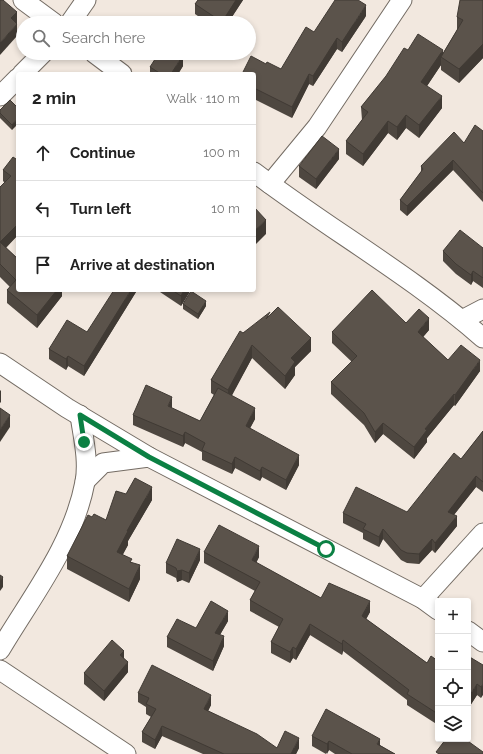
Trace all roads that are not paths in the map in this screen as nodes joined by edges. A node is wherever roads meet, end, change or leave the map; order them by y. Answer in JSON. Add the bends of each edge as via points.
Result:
{"nodes":[{"id":1,"x":23,"y":0,"type":"edge"},
{"id":2,"x":86,"y":0,"type":"edge"},
{"id":3,"x":402,"y":0,"type":"edge"},
{"id":4,"x":45,"y":16,"type":"edge"},
{"id":5,"x":75,"y":16,"type":"edge"},
{"id":6,"x":36,"y":60,"type":"edge"},
{"id":7,"x":103,"y":60,"type":"edge"},
{"id":8,"x":24,"y":72,"type":"edge"},
{"id":9,"x":119,"y":72,"type":"edge"},
{"id":10,"x":16,"y":80,"type":"edge"},
{"id":11,"x":0,"y":96,"type":"edge"},
{"id":12,"x":256,"y":174,"type":"edge"},
{"id":13,"x":270,"y":184,"type":"junction"},
{"id":14,"x":483,"y":309,"type":"edge"},
{"id":15,"x":462,"y":320,"type":"junction"},
{"id":16,"x":483,"y":338,"type":"edge"},
{"id":17,"x":0,"y":363,"type":"edge"},
{"id":18,"x":80,"y":415,"type":"junction"},
{"id":19,"x":149,"y":457,"type":"junction"},
{"id":20,"x":85,"y":481,"type":"junction"},
{"id":21,"x":483,"y":533,"type":"edge"},
{"id":22,"x":431,"y":604,"type":"edge"},
{"id":23,"x":471,"y":633,"type":"edge"},
{"id":24,"x":483,"y":642,"type":"edge"},
{"id":25,"x":0,"y":650,"type":"edge"},
{"id":26,"x":0,"y":670,"type":"edge"},
{"id":27,"x":126,"y":754,"type":"edge"}],
"edges":[{"from":1,"to":4,"type":"street"},
{"from":2,"to":5,"type":"street"},
{"from":3,"to":13,"type":"street","via":[[317,126]]},
{"from":6,"to":8,"type":"street"},
{"from":7,"to":9,"type":"street"},
{"from":10,"to":11,"type":"street"},
{"from":12,"to":13,"type":"street"},
{"from":13,"to":15,"type":"street"},
{"from":14,"to":15,"type":"street"},
{"from":15,"to":16,"type":"street"},
{"from":17,"to":18,"type":"street"},
{"from":18,"to":19,"type":"street"},
{"from":18,"to":20,"type":"street"},
{"from":19,"to":20,"type":"street","via":[[103,463]]},
{"from":19,"to":22,"type":"street"},
{"from":20,"to":25,"type":"street","via":[[74,524],[47,576]]},
{"from":21,"to":22,"type":"street"},
{"from":23,"to":24,"type":"street"},
{"from":26,"to":27,"type":"street"}]}
